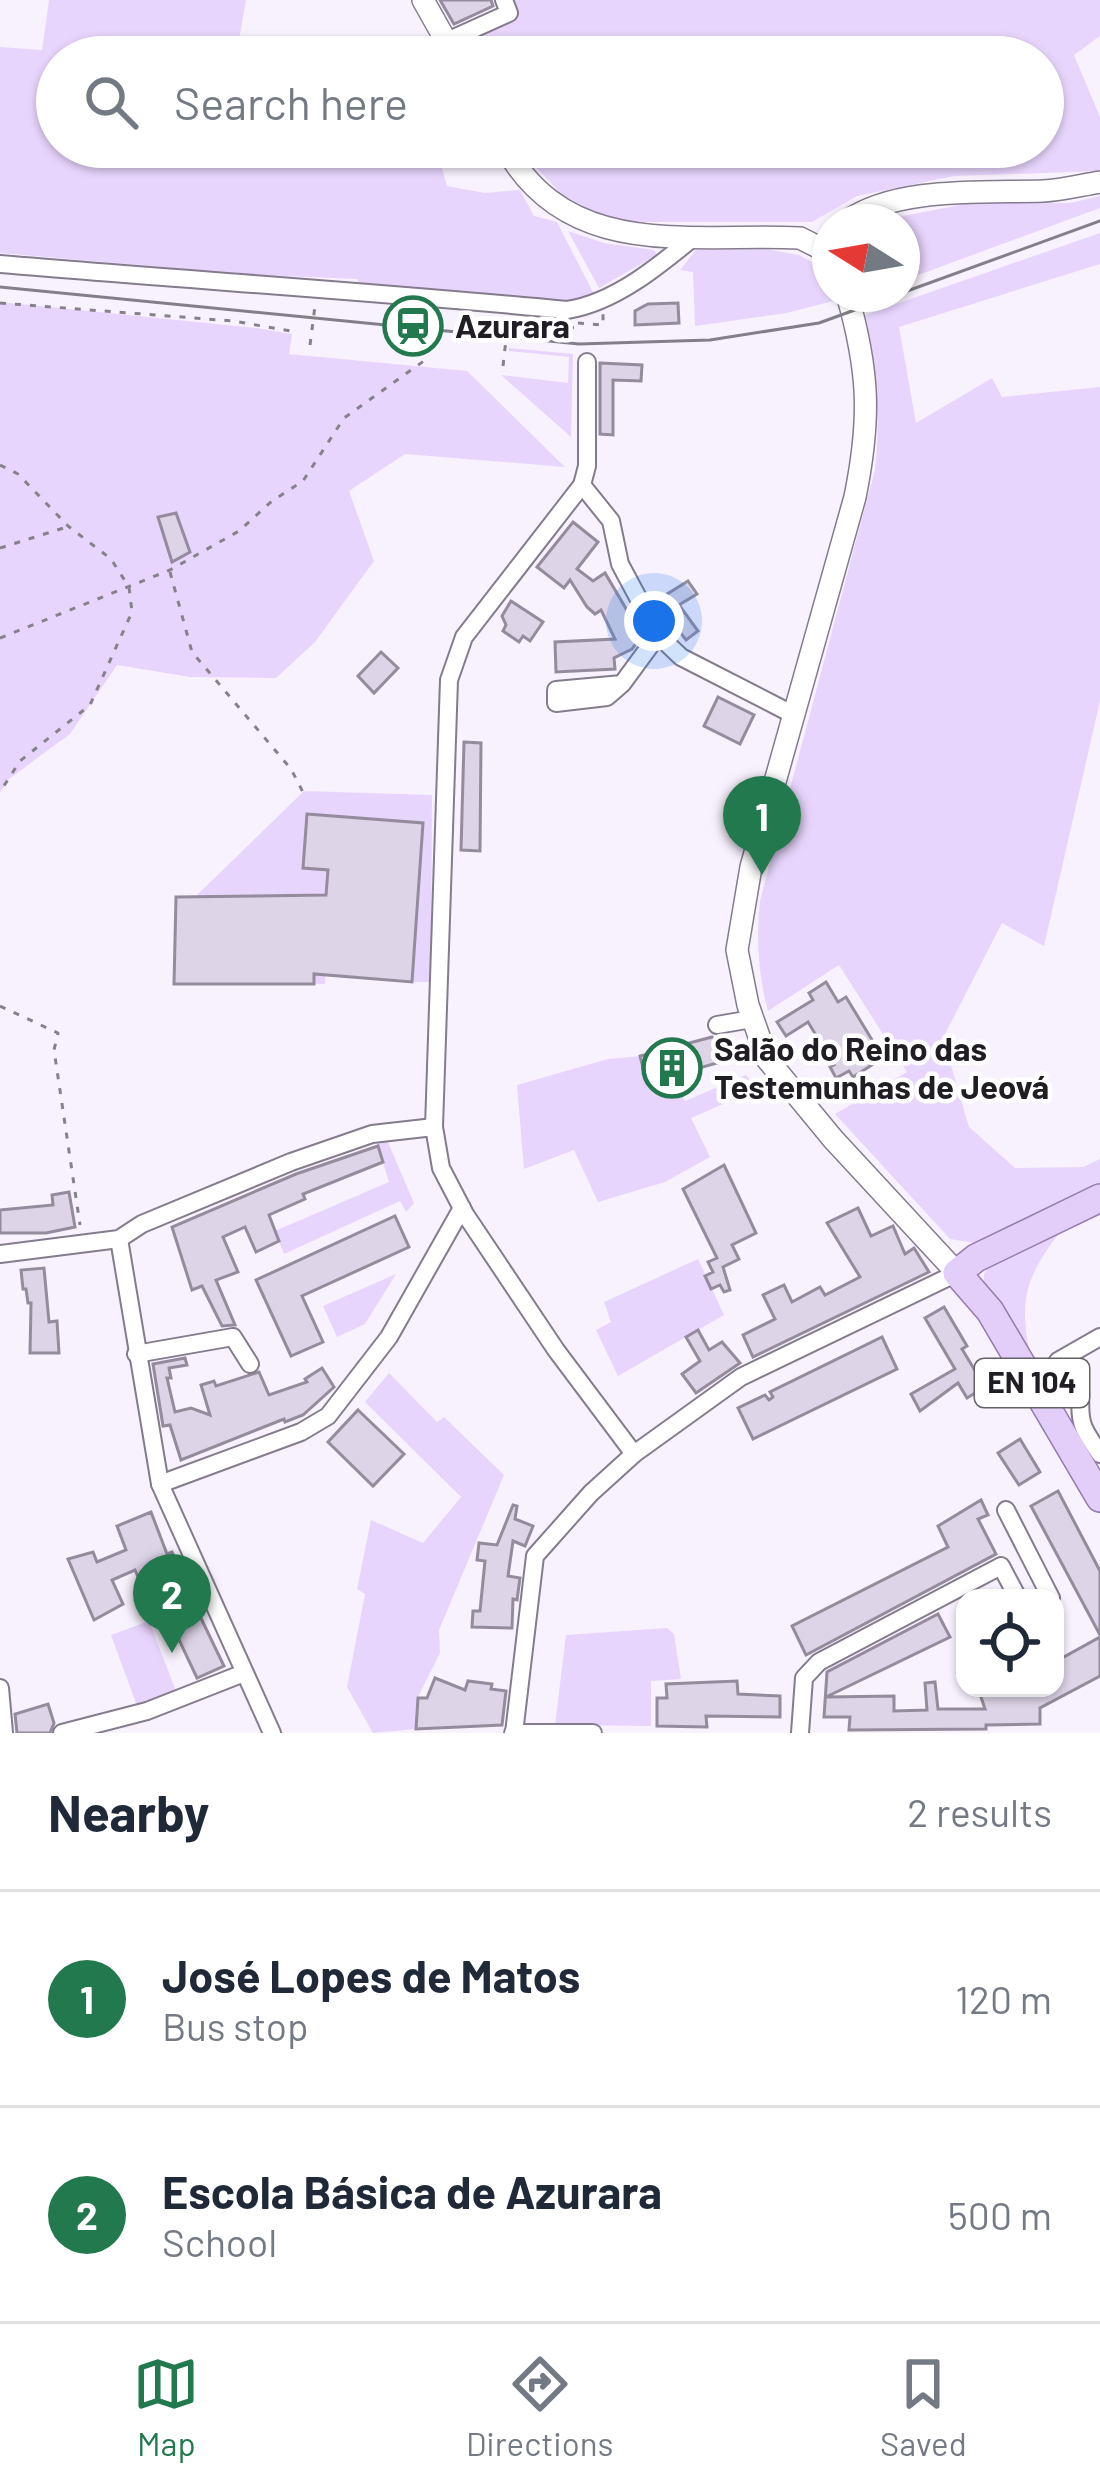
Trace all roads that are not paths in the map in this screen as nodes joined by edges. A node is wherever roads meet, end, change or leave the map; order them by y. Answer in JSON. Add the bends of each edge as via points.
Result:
{"nodes":[{"id":1,"x":423,"y":0,"type":"edge"},
{"id":2,"x":504,"y":0,"type":"edge"},
{"id":3,"x":444,"y":36,"type":"edge"},
{"id":4,"x":472,"y":36,"type":"edge"},
{"id":5,"x":517,"y":168,"type":"edge"},
{"id":6,"x":1100,"y":182,"type":"edge"},
{"id":7,"x":889,"y":204,"type":"edge"},
{"id":8,"x":695,"y":236,"type":"junction"},
{"id":9,"x":812,"y":243,"type":"edge"},
{"id":10,"x":0,"y":264,"type":"edge"},
{"id":11,"x":852,"y":312,"type":"edge"},
{"id":12,"x":587,"y":362,"type":"dead end"},
{"id":13,"x":582,"y":485,"type":"junction"},
{"id":14,"x":658,"y":635,"type":"junction"},
{"id":15,"x":622,"y":684,"type":"dead end"},
{"id":16,"x":794,"y":715,"type":"junction"},
{"id":17,"x":752,"y":1019,"type":"junction"},
{"id":18,"x":717,"y":1024,"type":"dead end"},
{"id":19,"x":434,"y":1127,"type":"junction"},
{"id":20,"x":1100,"y":1198,"type":"edge"},
{"id":21,"x":462,"y":1208,"type":"junction"},
{"id":22,"x":119,"y":1239,"type":"junction"},
{"id":23,"x":0,"y":1254,"type":"edge"},
{"id":24,"x":957,"y":1273,"type":"junction"},
{"id":25,"x":1100,"y":1337,"type":"edge"},
{"id":26,"x":136,"y":1354,"type":"junction"},
{"id":27,"x":250,"y":1364,"type":"dead end"},
{"id":28,"x":1042,"y":1381,"type":"junction"},
{"id":29,"x":1100,"y":1398,"type":"edge"},
{"id":30,"x":1083,"y":1408,"type":"junction"},
{"id":31,"x":634,"y":1454,"type":"junction"},
{"id":32,"x":1100,"y":1454,"type":"edge"},
{"id":33,"x":160,"y":1484,"type":"junction"},
{"id":34,"x":1100,"y":1498,"type":"edge"},
{"id":35,"x":1006,"y":1510,"type":"dead end"},
{"id":36,"x":1028,"y":1552,"type":"junction"},
{"id":37,"x":1001,"y":1566,"type":"junction"},
{"id":38,"x":1013,"y":1589,"type":"edge"},
{"id":39,"x":1046,"y":1589,"type":"edge"},
{"id":40,"x":244,"y":1673,"type":"junction"},
{"id":41,"x":0,"y":1688,"type":"edge"},
{"id":42,"x":4,"y":1733,"type":"edge"},
{"id":43,"x":62,"y":1733,"type":"edge"},
{"id":44,"x":272,"y":1733,"type":"edge"},
{"id":45,"x":513,"y":1733,"type":"edge"},
{"id":46,"x":593,"y":1733,"type":"edge"},
{"id":47,"x":800,"y":1733,"type":"edge"}],
"edges":[{"from":1,"to":3,"type":"street"},
{"from":2,"to":4,"type":"street","via":[[508,14]]},
{"from":5,"to":8,"type":"street","via":[[549,202],[592,226]]},
{"from":6,"to":7,"type":"street","via":[[1046,191],[964,189]]},
{"from":8,"to":9,"type":"street"},
{"from":8,"to":10,"type":"street","via":[[657,267],[567,310]]},
{"from":11,"to":16,"type":"street","via":[[868,393],[865,450]]},
{"from":12,"to":13,"type":"street"},
{"from":13,"to":14,"type":"street","via":[[611,521],[620,565]]},
{"from":13,"to":19,"type":"street","via":[[464,637],[449,680]]},
{"from":14,"to":15,"type":"street"},
{"from":14,"to":16,"type":"street","via":[[697,666]]},
{"from":16,"to":17,"type":"street","via":[[742,905],[737,950]]},
{"from":17,"to":18,"type":"street"},
{"from":17,"to":24,"type":"street","via":[[767,1059]]},
{"from":19,"to":21,"type":"street","via":[[441,1168]]},
{"from":19,"to":22,"type":"street","via":[[372,1134],[291,1162]]},
{"from":20,"to":24,"type":"main road"},
{"from":21,"to":31,"type":"street"},
{"from":21,"to":33,"type":"street","via":[[389,1337],[328,1416]]},
{"from":22,"to":23,"type":"street"},
{"from":22,"to":26,"type":"street"},
{"from":24,"to":28,"type":"main road","number":"EN 104"},
{"from":24,"to":31,"type":"street","via":[[741,1376]]},
{"from":25,"to":28,"type":"street","via":[[1058,1361]]},
{"from":26,"to":27,"type":"street","via":[[233,1337]]},
{"from":26,"to":33,"type":"street"},
{"from":28,"to":30,"type":"street","via":[[1075,1387]]},
{"from":28,"to":34,"type":"main road","number":"EN 104"},
{"from":29,"to":30,"type":"street"},
{"from":30,"to":32,"type":"street","via":[[1081,1423]]},
{"from":31,"to":45,"type":"street","via":[[535,1556]]},
{"from":33,"to":40,"type":"street"},
{"from":35,"to":36,"type":"street"},
{"from":36,"to":37,"type":"street"},
{"from":36,"to":39,"type":"street"},
{"from":37,"to":38,"type":"street"},
{"from":37,"to":47,"type":"street","via":[[811,1668]]},
{"from":40,"to":43,"type":"street"},
{"from":40,"to":44,"type":"street"},
{"from":41,"to":42,"type":"street"},
{"from":45,"to":46,"type":"street"}]}
